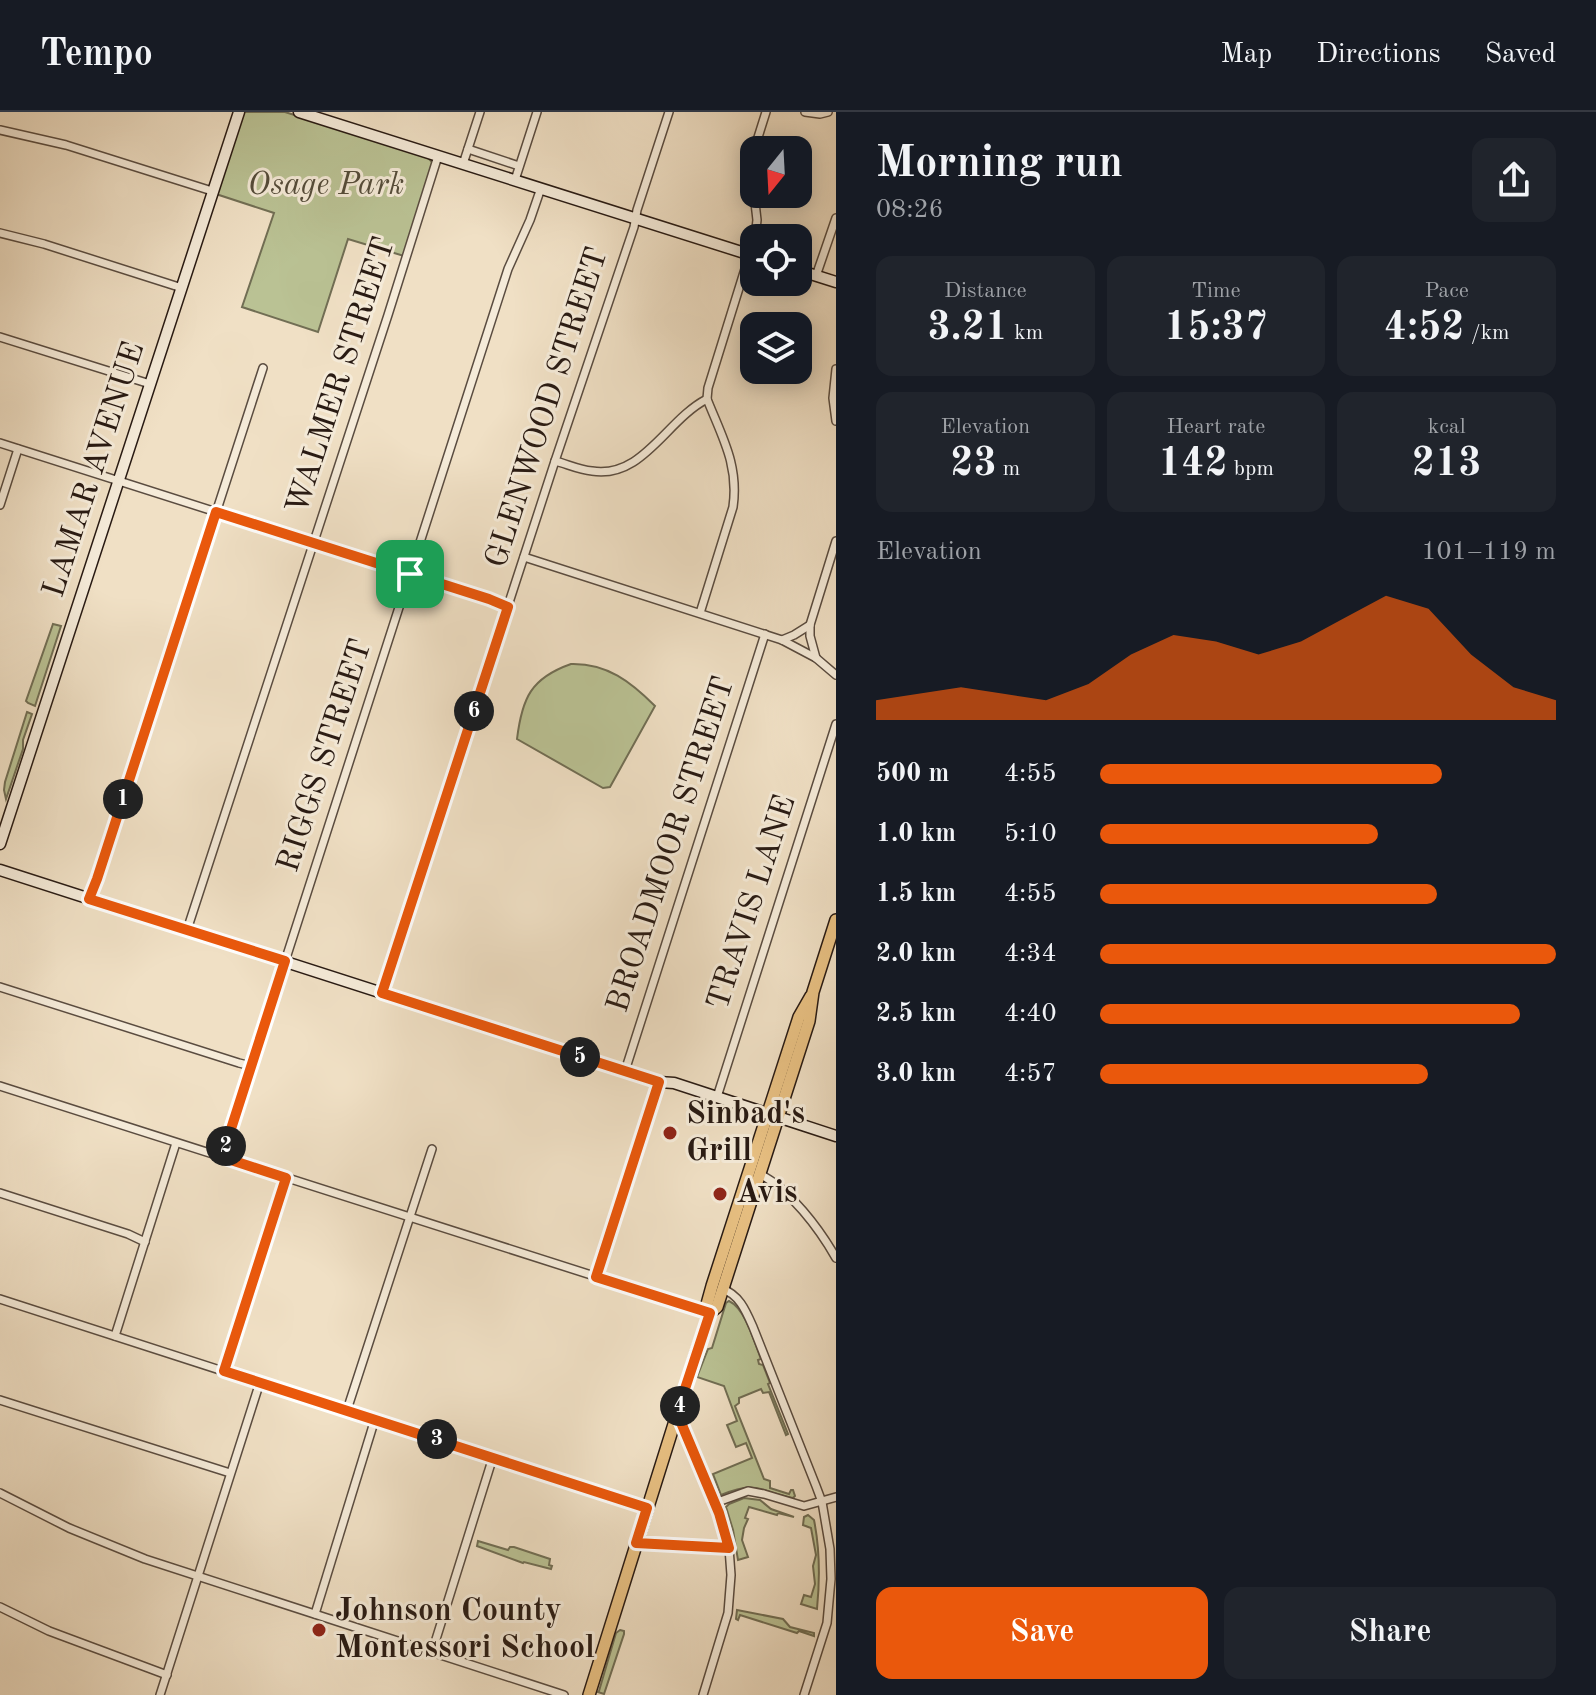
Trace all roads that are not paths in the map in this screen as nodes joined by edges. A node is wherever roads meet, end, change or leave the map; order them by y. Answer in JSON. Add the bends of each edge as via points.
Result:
{"nodes":[{"id":1,"x":239,"y":112,"type":"edge"},
{"id":2,"x":299,"y":112,"type":"edge"},
{"id":3,"x":480,"y":112,"type":"edge"},
{"id":4,"x":537,"y":112,"type":"edge"},
{"id":5,"x":669,"y":112,"type":"edge"},
{"id":6,"x":766,"y":112,"type":"edge"},
{"id":7,"x":805,"y":112,"type":"edge"},
{"id":8,"x":828,"y":112,"type":"edge"},
{"id":9,"x":0,"y":130,"type":"edge"},
{"id":10,"x":759,"y":136,"type":"edge"},
{"id":11,"x":468,"y":149,"type":"junction"},
{"id":12,"x":438,"y":156,"type":"junction"},
{"id":13,"x":463,"y":164,"type":"junction"},
{"id":14,"x":519,"y":166,"type":"junction"},
{"id":15,"x":515,"y":180,"type":"junction"},
{"id":16,"x":541,"y":188,"type":"junction"},
{"id":17,"x":212,"y":191,"type":"junction"},
{"id":18,"x":635,"y":218,"type":"junction"},
{"id":19,"x":836,"y":218,"type":"edge"},
{"id":20,"x":0,"y":233,"type":"edge"},
{"id":21,"x":740,"y":252,"type":"edge"},
{"id":22,"x":812,"y":275,"type":"edge"},
{"id":23,"x":816,"y":276,"type":"junction"},
{"id":24,"x":836,"y":282,"type":"edge"},
{"id":25,"x":182,"y":288,"type":"junction"},
{"id":26,"x":740,"y":292,"type":"edge"},
{"id":27,"x":0,"y":337,"type":"edge"},
{"id":28,"x":263,"y":368,"type":"dead end"},
{"id":29,"x":836,"y":369,"type":"edge"},
{"id":30,"x":150,"y":384,"type":"junction"},
{"id":31,"x":707,"y":399,"type":"junction"},
{"id":32,"x":836,"y":421,"type":"edge"},
{"id":33,"x":0,"y":443,"type":"edge"},
{"id":34,"x":18,"y":449,"type":"junction"},
{"id":35,"x":555,"y":461,"type":"junction"},
{"id":36,"x":118,"y":481,"type":"junction"},
{"id":37,"x":0,"y":505,"type":"edge"},
{"id":38,"x":216,"y":512,"type":"junction"},
{"id":39,"x":836,"y":541,"type":"edge"},
{"id":40,"x":314,"y":544,"type":"junction"},
{"id":41,"x":524,"y":557,"type":"junction"},
{"id":42,"x":410,"y":574,"type":"junction"},
{"id":43,"x":508,"y":607,"type":"junction"},
{"id":44,"x":700,"y":613,"type":"junction"},
{"id":45,"x":810,"y":625,"type":"junction"},
{"id":46,"x":765,"y":634,"type":"junction"},
{"id":47,"x":782,"y":640,"type":"junction"},
{"id":48,"x":816,"y":658,"type":"junction"},
{"id":49,"x":836,"y":675,"type":"edge"},
{"id":50,"x":836,"y":724,"type":"edge"},
{"id":51,"x":0,"y":844,"type":"edge"},
{"id":52,"x":0,"y":870,"type":"edge"},
{"id":53,"x":89,"y":899,"type":"junction"},
{"id":54,"x":836,"y":920,"type":"edge"},
{"id":55,"x":187,"y":930,"type":"junction"},
{"id":56,"x":285,"y":961,"type":"junction"},
{"id":57,"x":0,"y":987,"type":"edge"},
{"id":58,"x":382,"y":993,"type":"junction"},
{"id":59,"x":251,"y":1066,"type":"junction"},
{"id":60,"x":625,"y":1071,"type":"junction"},
{"id":61,"x":659,"y":1082,"type":"junction"},
{"id":62,"x":0,"y":1086,"type":"edge"},
{"id":63,"x":717,"y":1097,"type":"junction"},
{"id":64,"x":771,"y":1119,"type":"junction"},
{"id":65,"x":836,"y":1136,"type":"edge"},
{"id":66,"x":176,"y":1143,"type":"junction"},
{"id":67,"x":836,"y":1143,"type":"edge"},
{"id":68,"x":432,"y":1149,"type":"dead end"},
{"id":69,"x":222,"y":1157,"type":"junction"},
{"id":70,"x":760,"y":1174,"type":"junction"},
{"id":71,"x":286,"y":1178,"type":"junction"},
{"id":72,"x":0,"y":1193,"type":"edge"},
{"id":73,"x":410,"y":1217,"type":"junction"},
{"id":74,"x":145,"y":1242,"type":"junction"},
{"id":75,"x":836,"y":1258,"type":"edge"},
{"id":76,"x":596,"y":1277,"type":"junction"},
{"id":77,"x":718,"y":1287,"type":"junction"},
{"id":78,"x":0,"y":1299,"type":"edge"},
{"id":79,"x":710,"y":1313,"type":"junction"},
{"id":80,"x":115,"y":1336,"type":"junction"},
{"id":81,"x":224,"y":1371,"type":"junction"},
{"id":82,"x":260,"y":1382,"type":"junction"},
{"id":83,"x":0,"y":1400,"type":"edge"},
{"id":84,"x":347,"y":1410,"type":"junction"},
{"id":85,"x":677,"y":1413,"type":"junction"},
{"id":86,"x":375,"y":1419,"type":"junction"},
{"id":87,"x":493,"y":1457,"type":"junction"},
{"id":88,"x":230,"y":1473,"type":"junction"},
{"id":89,"x":0,"y":1493,"type":"edge"},
{"id":90,"x":836,"y":1497,"type":"edge"},
{"id":91,"x":822,"y":1502,"type":"junction"},
{"id":92,"x":715,"y":1503,"type":"junction"},
{"id":93,"x":647,"y":1508,"type":"junction"},
{"id":94,"x":636,"y":1543,"type":"junction"},
{"id":95,"x":729,"y":1548,"type":"junction"},
{"id":96,"x":198,"y":1576,"type":"junction"},
{"id":97,"x":0,"y":1607,"type":"edge"},
{"id":98,"x":315,"y":1614,"type":"junction"},
{"id":99,"x":827,"y":1623,"type":"junction"},
{"id":100,"x":836,"y":1626,"type":"edge"},
{"id":101,"x":432,"y":1652,"type":"junction"},
{"id":102,"x":167,"y":1675,"type":"junction"},
{"id":103,"x":160,"y":1695,"type":"edge"},
{"id":104,"x":564,"y":1695,"type":"edge"},
{"id":105,"x":589,"y":1695,"type":"edge"},
{"id":106,"x":703,"y":1695,"type":"edge"},
{"id":107,"x":804,"y":1695,"type":"edge"}],
"edges":[{"from":1,"to":17,"type":"street","name":"LAMAR AVENUE"},
{"from":2,"to":12,"type":"street"},
{"from":3,"to":11,"type":"street"},
{"from":4,"to":14,"type":"street"},
{"from":5,"to":18,"type":"street","name":"GLENWOOD STREET"},
{"from":6,"to":10,"type":"street"},
{"from":7,"to":8,"type":"street"},
{"from":9,"to":17,"type":"street","via":[[81,149]]},
{"from":11,"to":13,"type":"street"},
{"from":11,"to":14,"type":"street"},
{"from":12,"to":13,"type":"street"},
{"from":12,"to":40,"type":"street","name":"WALMER STREET"},
{"from":13,"to":15,"type":"street"},
{"from":14,"to":15,"type":"street"},
{"from":15,"to":16,"type":"street"},
{"from":16,"to":18,"type":"street"},
{"from":16,"to":42,"type":"street","name":"RIGGS STREET","via":[[508,269]]},
{"from":17,"to":25,"type":"street","name":"LAMAR AVENUE"},
{"from":18,"to":21,"type":"street"},
{"from":18,"to":35,"type":"street","name":"GLENWOOD STREET"},
{"from":19,"to":23,"type":"street"},
{"from":20,"to":25,"type":"street"},
{"from":22,"to":23,"type":"street"},
{"from":23,"to":24,"type":"street"},
{"from":25,"to":30,"type":"street","name":"LAMAR AVENUE"},
{"from":26,"to":31,"type":"street"},
{"from":27,"to":30,"type":"street"},
{"from":28,"to":38,"type":"street"},
{"from":29,"to":32,"type":"street"},
{"from":30,"to":36,"type":"street","name":"LAMAR AVENUE"},
{"from":31,"to":35,"type":"street","via":[[624,467],[592,471]]},
{"from":31,"to":44,"type":"street","via":[[733,464],[735,492]]},
{"from":33,"to":34,"type":"street"},
{"from":34,"to":36,"type":"street"},
{"from":34,"to":37,"type":"street"},
{"from":35,"to":41,"type":"street","name":"GLENWOOD STREET"},
{"from":36,"to":38,"type":"street"},
{"from":36,"to":51,"type":"street","name":"LAMAR AVENUE"},
{"from":38,"to":40,"type":"street"},
{"from":38,"to":53,"type":"street"},
{"from":39,"to":45,"type":"street"},
{"from":40,"to":42,"type":"street"},
{"from":40,"to":55,"type":"street","name":"WALMER STREET"},
{"from":41,"to":43,"type":"street","name":"GLENWOOD STREET"},
{"from":41,"to":44,"type":"street"},
{"from":42,"to":43,"type":"street"},
{"from":42,"to":56,"type":"street","name":"RIGGS STREET"},
{"from":43,"to":58,"type":"street","name":"GLENWOOD STREET"},
{"from":44,"to":46,"type":"street"},
{"from":45,"to":47,"type":"street"},
{"from":45,"to":48,"type":"street"},
{"from":46,"to":47,"type":"street"},
{"from":46,"to":60,"type":"street","name":"BROADMOOR STREET"},
{"from":47,"to":48,"type":"street"},
{"from":48,"to":49,"type":"street"},
{"from":50,"to":63,"type":"street","name":"TRAVIS LANE"},
{"from":52,"to":53,"type":"street"},
{"from":53,"to":55,"type":"street"},
{"from":54,"to":64,"type":"main road","via":[[813,992],[799,1017]]},
{"from":55,"to":56,"type":"street"},
{"from":56,"to":58,"type":"street"},
{"from":56,"to":59,"type":"street","name":"RIGGS STREET"},
{"from":57,"to":59,"type":"street"},
{"from":58,"to":60,"type":"street"},
{"from":59,"to":69,"type":"street","name":"RIGGS STREET"},
{"from":60,"to":61,"type":"street"},
{"from":61,"to":63,"type":"street"},
{"from":61,"to":64,"type":"street"},
{"from":61,"to":76,"type":"street"},
{"from":62,"to":66,"type":"street"},
{"from":63,"to":64,"type":"street"},
{"from":64,"to":65,"type":"street"},
{"from":64,"to":67,"type":"street"},
{"from":64,"to":70,"type":"main road"},
{"from":64,"to":77,"type":"main road"},
{"from":66,"to":69,"type":"street"},
{"from":66,"to":74,"type":"street"},
{"from":68,"to":73,"type":"street"},
{"from":69,"to":71,"type":"street"},
{"from":70,"to":75,"type":"street","via":[[788,1195]]},
{"from":70,"to":77,"type":"main road"},
{"from":71,"to":73,"type":"street"},
{"from":71,"to":81,"type":"street"},
{"from":72,"to":74,"type":"street"},
{"from":73,"to":76,"type":"street"},
{"from":73,"to":84,"type":"street"},
{"from":74,"to":80,"type":"street"},
{"from":76,"to":79,"type":"street"},
{"from":77,"to":79,"type":"main road","via":[[717,1307]]},
{"from":77,"to":91,"type":"street","via":[[731,1291],[753,1327]]},
{"from":78,"to":80,"type":"street"},
{"from":79,"to":85,"type":"main road"},
{"from":80,"to":81,"type":"street"},
{"from":81,"to":82,"type":"street"},
{"from":82,"to":84,"type":"street"},
{"from":82,"to":88,"type":"street"},
{"from":83,"to":88,"type":"street"},
{"from":84,"to":86,"type":"street"},
{"from":85,"to":92,"type":"street"},
{"from":85,"to":93,"type":"main road"},
{"from":86,"to":87,"type":"street"},
{"from":86,"to":98,"type":"street"},
{"from":87,"to":93,"type":"street"},
{"from":87,"to":101,"type":"street"},
{"from":88,"to":96,"type":"street"},
{"from":89,"to":96,"type":"street","via":[[99,1542]]},
{"from":90,"to":91,"type":"street"},
{"from":91,"to":92,"type":"street","via":[[804,1506],[748,1491]]},
{"from":91,"to":99,"type":"street","via":[[831,1564]]},
{"from":92,"to":95,"type":"street"},
{"from":93,"to":94,"type":"main road"},
{"from":94,"to":95,"type":"street"},
{"from":94,"to":105,"type":"main road"},
{"from":95,"to":106,"type":"street","via":[[728,1613]]},
{"from":96,"to":98,"type":"street"},
{"from":96,"to":102,"type":"street"},
{"from":97,"to":102,"type":"street"},
{"from":98,"to":101,"type":"street"},
{"from":99,"to":100,"type":"street"},
{"from":99,"to":107,"type":"street"},
{"from":101,"to":104,"type":"street"},
{"from":102,"to":103,"type":"street"}]}
